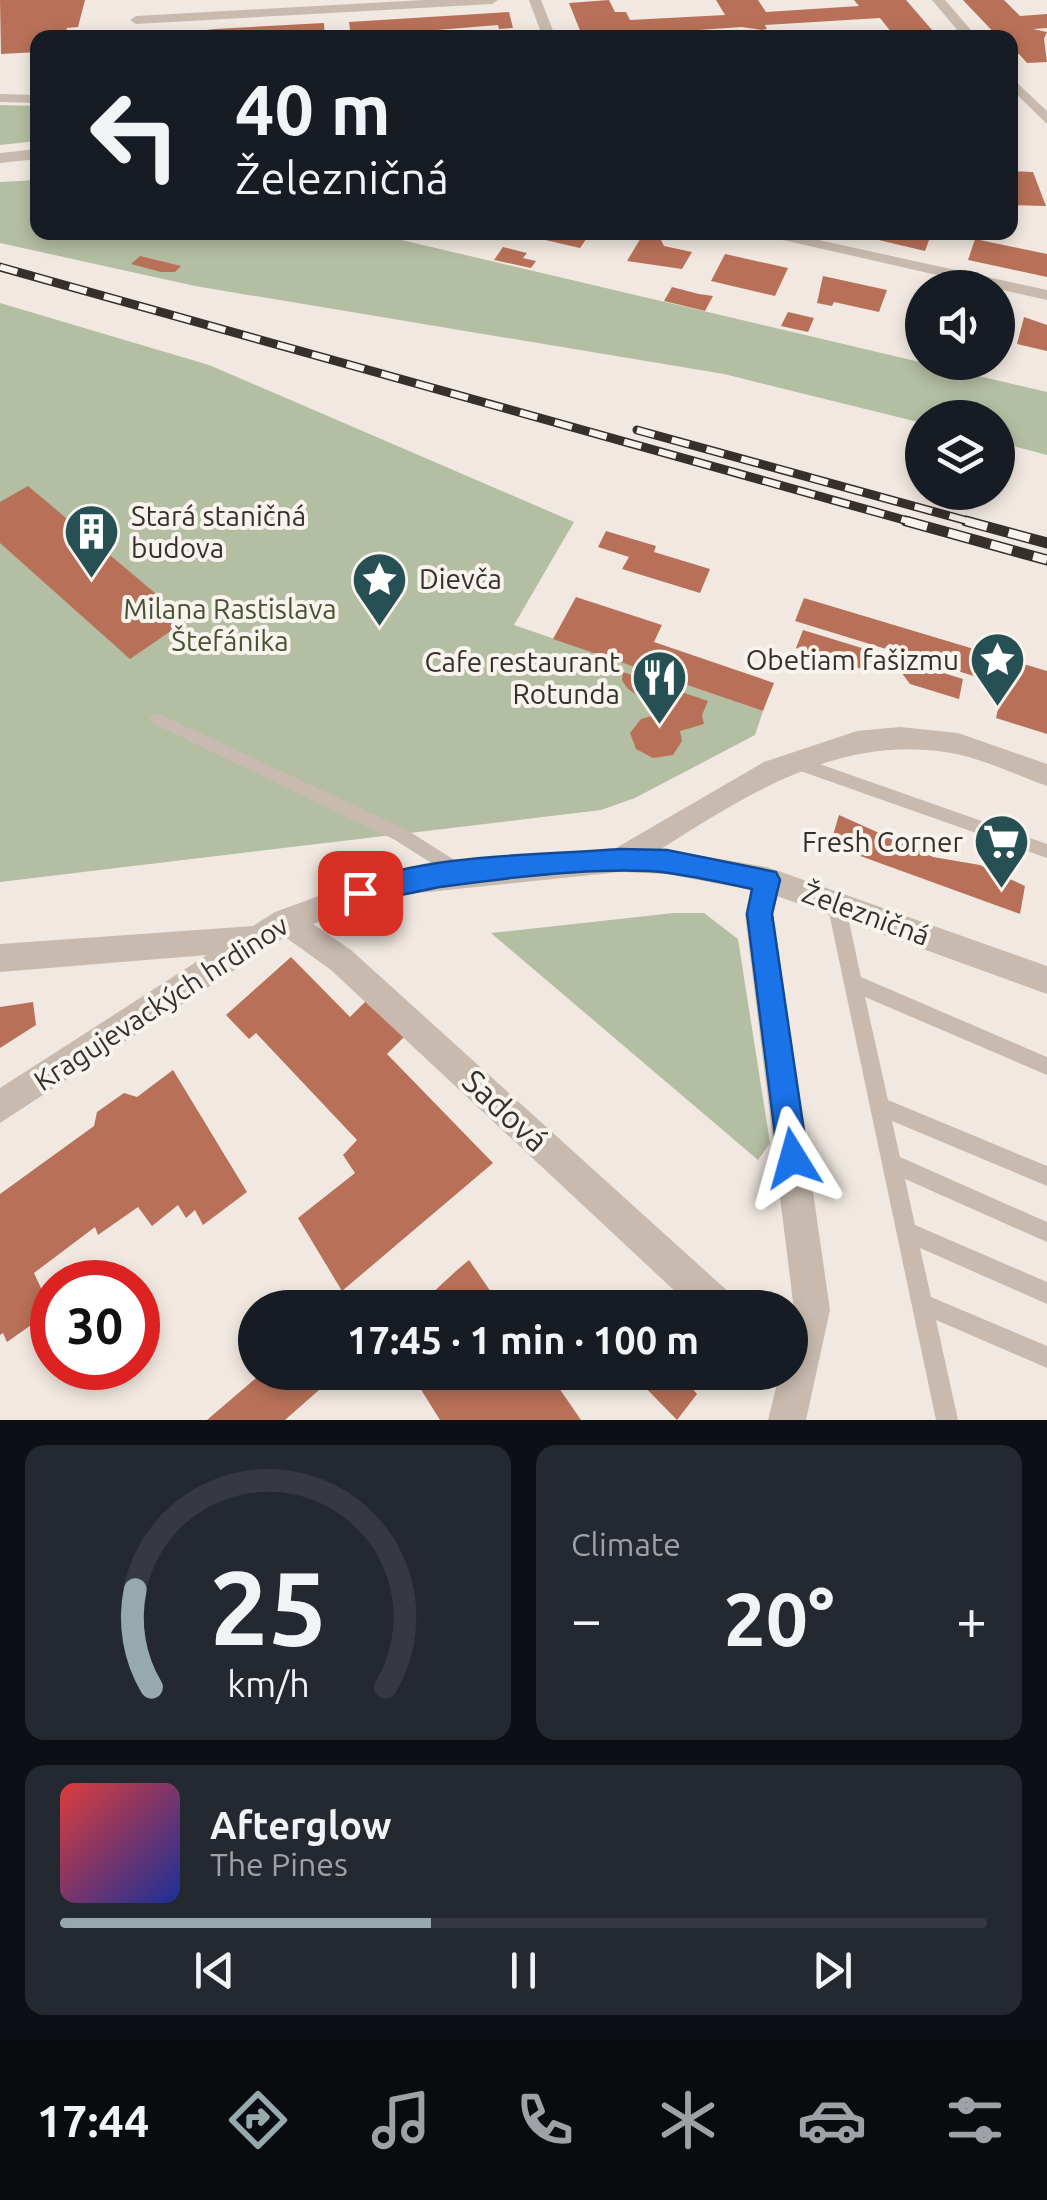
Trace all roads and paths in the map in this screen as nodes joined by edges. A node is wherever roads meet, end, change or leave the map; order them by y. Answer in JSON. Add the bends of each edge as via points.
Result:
{"nodes":[{"id":1,"x":140,"y":0,"type":"edge"},
{"id":2,"x":492,"y":0,"type":"edge"},
{"id":3,"x":535,"y":0,"type":"edge"},
{"id":4,"x":938,"y":0,"type":"edge"},
{"id":5,"x":136,"y":20,"type":"junction"},
{"id":6,"x":134,"y":30,"type":"edge"},
{"id":7,"x":547,"y":30,"type":"edge"},
{"id":8,"x":965,"y":30,"type":"edge"},
{"id":9,"x":1018,"y":88,"type":"edge"},
{"id":10,"x":1018,"y":89,"type":"edge"},
{"id":11,"x":1047,"y":97,"type":"edge"},
{"id":12,"x":0,"y":98,"type":"edge"},
{"id":13,"x":30,"y":99,"type":"edge"},
{"id":14,"x":1047,"y":120,"type":"edge"},
{"id":15,"x":30,"y":155,"type":"edge"},
{"id":16,"x":0,"y":158,"type":"edge"},
{"id":17,"x":30,"y":165,"type":"edge"},
{"id":18,"x":0,"y":167,"type":"edge"},
{"id":19,"x":793,"y":240,"type":"edge"},
{"id":20,"x":1047,"y":295,"type":"edge"},
{"id":21,"x":157,"y":719,"type":"dead end"},
{"id":22,"x":794,"y":762,"type":"junction"},
{"id":23,"x":1047,"y":775,"type":"edge"},
{"id":24,"x":1047,"y":851,"type":"edge"},
{"id":25,"x":620,"y":860,"type":"junction"},
{"id":26,"x":461,"y":872,"type":"junction"},
{"id":27,"x":767,"y":880,"type":"junction"},
{"id":28,"x":836,"y":902,"type":"junction"},
{"id":29,"x":285,"y":922,"type":"junction"},
{"id":30,"x":254,"y":938,"type":"junction"},
{"id":31,"x":0,"y":958,"type":"edge"},
{"id":32,"x":1047,"y":980,"type":"edge"},
{"id":33,"x":854,"y":983,"type":"junction"},
{"id":34,"x":1047,"y":1066,"type":"edge"},
{"id":35,"x":0,"y":1106,"type":"edge"},
{"id":36,"x":880,"y":1106,"type":"junction"},
{"id":37,"x":892,"y":1163,"type":"junction"},
{"id":38,"x":1047,"y":1176,"type":"edge"},
{"id":39,"x":907,"y":1232,"type":"junction"},
{"id":40,"x":1047,"y":1232,"type":"edge"},
{"id":41,"x":699,"y":1290,"type":"edge"},
{"id":42,"x":1047,"y":1293,"type":"edge"},
{"id":43,"x":923,"y":1304,"type":"junction"},
{"id":44,"x":808,"y":1325,"type":"edge"},
{"id":45,"x":1047,"y":1357,"type":"edge"},
{"id":46,"x":792,"y":1390,"type":"edge"},
{"id":47,"x":787,"y":1420,"type":"edge"},
{"id":48,"x":947,"y":1420,"type":"edge"}],
"edges":[{"from":1,"to":5,"type":"street"},
{"from":2,"to":5,"type":"street"},
{"from":3,"to":7,"type":"street"},
{"from":4,"to":8,"type":"street"},
{"from":5,"to":6,"type":"street"},
{"from":9,"to":11,"type":"street"},
{"from":10,"to":14,"type":"street"},
{"from":12,"to":13,"type":"street"},
{"from":15,"to":16,"type":"street"},
{"from":17,"to":18,"type":"street"},
{"from":19,"to":20,"type":"street"},
{"from":21,"to":26,"type":"lane","via":[[401,835]]},
{"from":22,"to":23,"type":"street","via":[[846,744],[912,738],[946,741]]},
{"from":22,"to":24,"type":"lane"},
{"from":22,"to":25,"type":"street","via":[[722,796]]},
{"from":25,"to":26,"type":"street","name":"Kragujevackých hrdinov"},
{"from":25,"to":27,"type":"street","name":"Železničná"},
{"from":26,"to":29,"type":"street","name":"Kragujevackých hrdinov","via":[[390,883]]},
{"from":27,"to":28,"type":"street","name":"Železničná"},
{"from":27,"to":44,"type":"street","via":[[760,914],[812,1310]]},
{"from":28,"to":32,"type":"street","name":"Železničná"},
{"from":28,"to":33,"type":"lane"},
{"from":29,"to":30,"type":"street","name":"Kragujevackých hrdinov"},
{"from":29,"to":41,"type":"street","name":"Sadová","via":[[341,960]]},
{"from":30,"to":31,"type":"street"},
{"from":30,"to":35,"type":"street","name":"Kragujevackých hrdinov"},
{"from":33,"to":34,"type":"lane"},
{"from":33,"to":36,"type":"lane"},
{"from":36,"to":37,"type":"lane"},
{"from":36,"to":38,"type":"lane"},
{"from":37,"to":39,"type":"lane"},
{"from":37,"to":40,"type":"lane"},
{"from":39,"to":42,"type":"lane"},
{"from":39,"to":43,"type":"lane"},
{"from":43,"to":45,"type":"lane"},
{"from":43,"to":48,"type":"lane"},
{"from":46,"to":47,"type":"street"}]}
